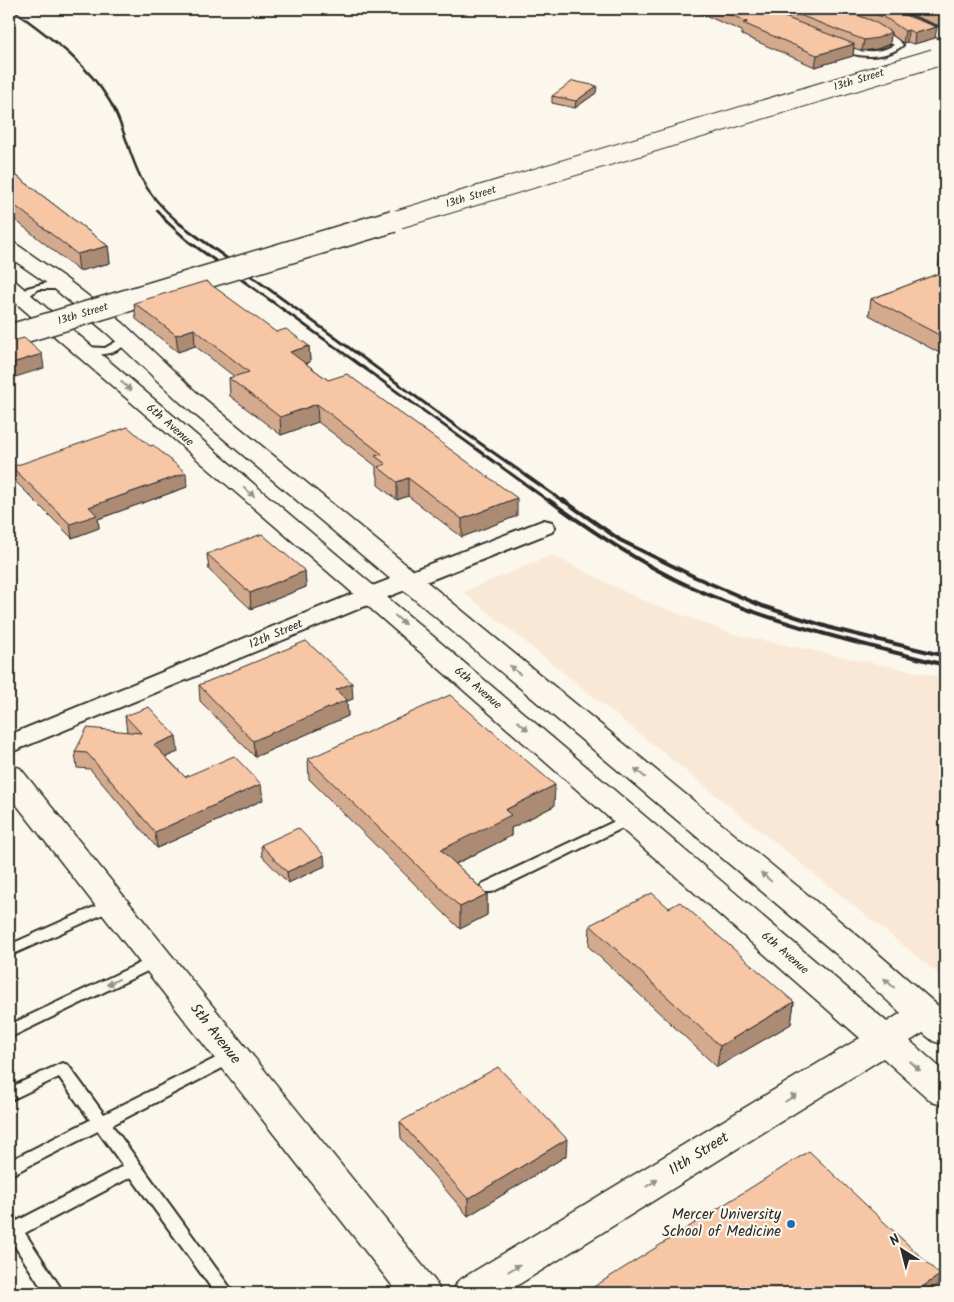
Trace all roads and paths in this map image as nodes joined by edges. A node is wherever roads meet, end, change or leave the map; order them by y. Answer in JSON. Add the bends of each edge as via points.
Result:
{"nodes":[{"id":1,"x":877,"y":9,"type":"edge"},
{"id":2,"x":865,"y":26,"type":"edge"},
{"id":3,"x":945,"y":35,"type":"edge"},
{"id":4,"x":834,"y":44,"type":"edge"},
{"id":5,"x":934,"y":58,"type":"dead end"},
{"id":6,"x":9,"y":248,"type":"edge"},
{"id":7,"x":63,"y":286,"type":"junction"},
{"id":8,"x":16,"y":292,"type":"edge"},
{"id":9,"x":9,"y":336,"type":"edge"},
{"id":10,"x":126,"y":338,"type":"junction"},
{"id":11,"x":84,"y":350,"type":"junction"},
{"id":12,"x":544,"y":526,"type":"dead end"},
{"id":13,"x":407,"y":580,"type":"junction"},
{"id":14,"x":371,"y":595,"type":"junction"},
{"id":15,"x":9,"y":745,"type":"edge"},
{"id":16,"x":9,"y":775,"type":"edge"},
{"id":17,"x":630,"y":819,"type":"junction"},
{"id":18,"x":487,"y":888,"type":"dead end"},
{"id":19,"x":112,"y":904,"type":"junction"},
{"id":20,"x":9,"y":951,"type":"edge"},
{"id":21,"x":156,"y":960,"type":"junction"},
{"id":22,"x":935,"y":1024,"type":"edge"},
{"id":23,"x":9,"y":1032,"type":"edge"},
{"id":24,"x":885,"y":1040,"type":"junction"},
{"id":25,"x":232,"y":1056,"type":"junction"},
{"id":26,"x":945,"y":1092,"type":"edge"},
{"id":27,"x":9,"y":1095,"type":"edge"},
{"id":28,"x":100,"y":1122,"type":"junction"},
{"id":29,"x":134,"y":1168,"type":"junction"},
{"id":30,"x":9,"y":1169,"type":"edge"},
{"id":31,"x":11,"y":1227,"type":"edge"},
{"id":32,"x":55,"y":1293,"type":"edge"},
{"id":33,"x":225,"y":1293,"type":"edge"},
{"id":34,"x":421,"y":1293,"type":"edge"},
{"id":35,"x":472,"y":1293,"type":"edge"}],
"edges":[{"from":1,"to":3,"type":"street"},
{"from":2,"to":4,"type":"lane","via":[[899,45],[867,55]]},
{"from":5,"to":9,"type":"street","name":"13th Street","bridge":true},
{"from":6,"to":7,"type":"street"},
{"from":7,"to":8,"type":"lane","via":[[39,286],[26,292]]},
{"from":7,"to":10,"type":"street"},
{"from":8,"to":11,"type":"street","name":"6th Avenue"},
{"from":10,"to":11,"type":"lane","via":[[106,352]]},
{"from":10,"to":13,"type":"street","via":[[188,397]]},
{"from":11,"to":14,"type":"street","name":"6th Avenue","one_way":true},
{"from":12,"to":13,"type":"street","name":"12th Street"},
{"from":13,"to":14,"type":"street","name":"12th Street"},
{"from":22,"to":13,"type":"street","one_way":true,"via":[[847,945]]},
{"from":14,"to":15,"type":"street","name":"12th Street"},
{"from":14,"to":17,"type":"street","name":"6th Avenue","one_way":true},
{"from":16,"to":19,"type":"street","name":"5th Avenue"},
{"from":17,"to":18,"type":"lane"},
{"from":17,"to":24,"type":"street","name":"6th Avenue"},
{"from":19,"to":20,"type":"lane"},
{"from":19,"to":21,"type":"street","name":"5th Avenue"},
{"from":21,"to":23,"type":"lane","one_way":true},
{"from":21,"to":25,"type":"street","name":"5th Avenue"},
{"from":22,"to":24,"type":"street","name":"11th Street"},
{"from":24,"to":26,"type":"street","name":"6th Avenue","one_way":true},
{"from":35,"to":24,"type":"street","name":"11th Street","one_way":true},
{"from":25,"to":28,"type":"lane"},
{"from":25,"to":34,"type":"street","name":"5th Avenue"},
{"from":27,"to":28,"type":"lane","via":[[62,1069]]},
{"from":28,"to":29,"type":"lane"},
{"from":28,"to":30,"type":"lane"},
{"from":29,"to":31,"type":"lane"},
{"from":29,"to":33,"type":"lane"},
{"from":31,"to":32,"type":"lane"}]}
